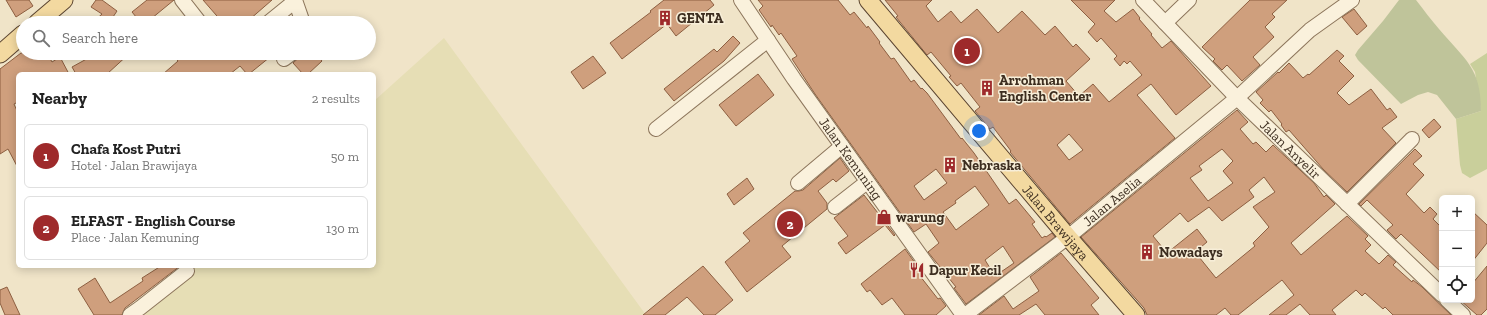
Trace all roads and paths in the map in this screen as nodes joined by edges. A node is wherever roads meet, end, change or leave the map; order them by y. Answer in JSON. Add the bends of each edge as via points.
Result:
{"nodes":[{"id":1,"x":64,"y":0,"type":"edge"},
{"id":2,"x":182,"y":0,"type":"edge"},
{"id":3,"x":741,"y":0,"type":"edge"},
{"id":4,"x":868,"y":0,"type":"edge"},
{"id":5,"x":1143,"y":0,"type":"edge"},
{"id":6,"x":1189,"y":0,"type":"edge"},
{"id":7,"x":1352,"y":0,"type":"edge"},
{"id":8,"x":295,"y":1,"type":"edge"},
{"id":9,"x":45,"y":16,"type":"edge"},
{"id":10,"x":195,"y":16,"type":"edge"},
{"id":11,"x":277,"y":16,"type":"edge"},
{"id":12,"x":300,"y":16,"type":"edge"},
{"id":13,"x":1165,"y":23,"type":"junction"},
{"id":14,"x":16,"y":40,"type":"edge"},
{"id":15,"x":768,"y":40,"type":"junction"},
{"id":16,"x":0,"y":54,"type":"edge"},
{"id":17,"x":1237,"y":98,"type":"junction"},
{"id":18,"x":656,"y":129,"type":"dead end"},
{"id":19,"x":1412,"y":139,"type":"dead end"},
{"id":20,"x":842,"y":146,"type":"junction"},
{"id":21,"x":867,"y":182,"type":"junction"},
{"id":22,"x":798,"y":183,"type":"dead end"},
{"id":23,"x":1347,"y":204,"type":"junction"},
{"id":24,"x":835,"y":207,"type":"dead end"},
{"id":25,"x":1068,"y":237,"type":"junction"},
{"id":26,"x":187,"y":271,"type":"dead end"},
{"id":27,"x":1439,"y":292,"type":"edge"},
{"id":28,"x":1450,"y":303,"type":"edge"},
{"id":29,"x":130,"y":315,"type":"edge"},
{"id":30,"x":964,"y":315,"type":"edge"},
{"id":31,"x":1136,"y":315,"type":"edge"},
{"id":32,"x":1463,"y":315,"type":"edge"}],
"edges":[{"from":1,"to":9,"type":"main road"},
{"from":2,"to":10,"type":"street"},
{"from":3,"to":15,"type":"street","name":"Jalan Kemuning"},
{"from":4,"to":25,"type":"main road","name":"Jalan Brawijaya"},
{"from":5,"to":13,"type":"street","name":"Jalan Anyelir"},
{"from":6,"to":13,"type":"street"},
{"from":7,"to":17,"type":"street","name":"Jalan Aselia","via":[[1310,30]]},
{"from":8,"to":11,"type":"street"},
{"from":8,"to":12,"type":"street"},
{"from":13,"to":17,"type":"street","name":"Jalan Anyelir"},
{"from":14,"to":16,"type":"main road"},
{"from":15,"to":18,"type":"street"},
{"from":15,"to":20,"type":"street","name":"Jalan Kemuning"},
{"from":17,"to":23,"type":"street","name":"Jalan Anyelir"},
{"from":17,"to":25,"type":"street","name":"Jalan Aselia"},
{"from":19,"to":23,"type":"street"},
{"from":20,"to":21,"type":"street","name":"Jalan Kemuning"},
{"from":20,"to":22,"type":"street"},
{"from":21,"to":24,"type":"street"},
{"from":21,"to":30,"type":"street","name":"Jalan Kemuning"},
{"from":23,"to":27,"type":"street","name":"Jalan Anyelir"},
{"from":25,"to":30,"type":"street","name":"Jalan Aselia"},
{"from":25,"to":31,"type":"main road","name":"Jalan Brawijaya"},
{"from":26,"to":29,"type":"street"},
{"from":28,"to":32,"type":"street"}]}
